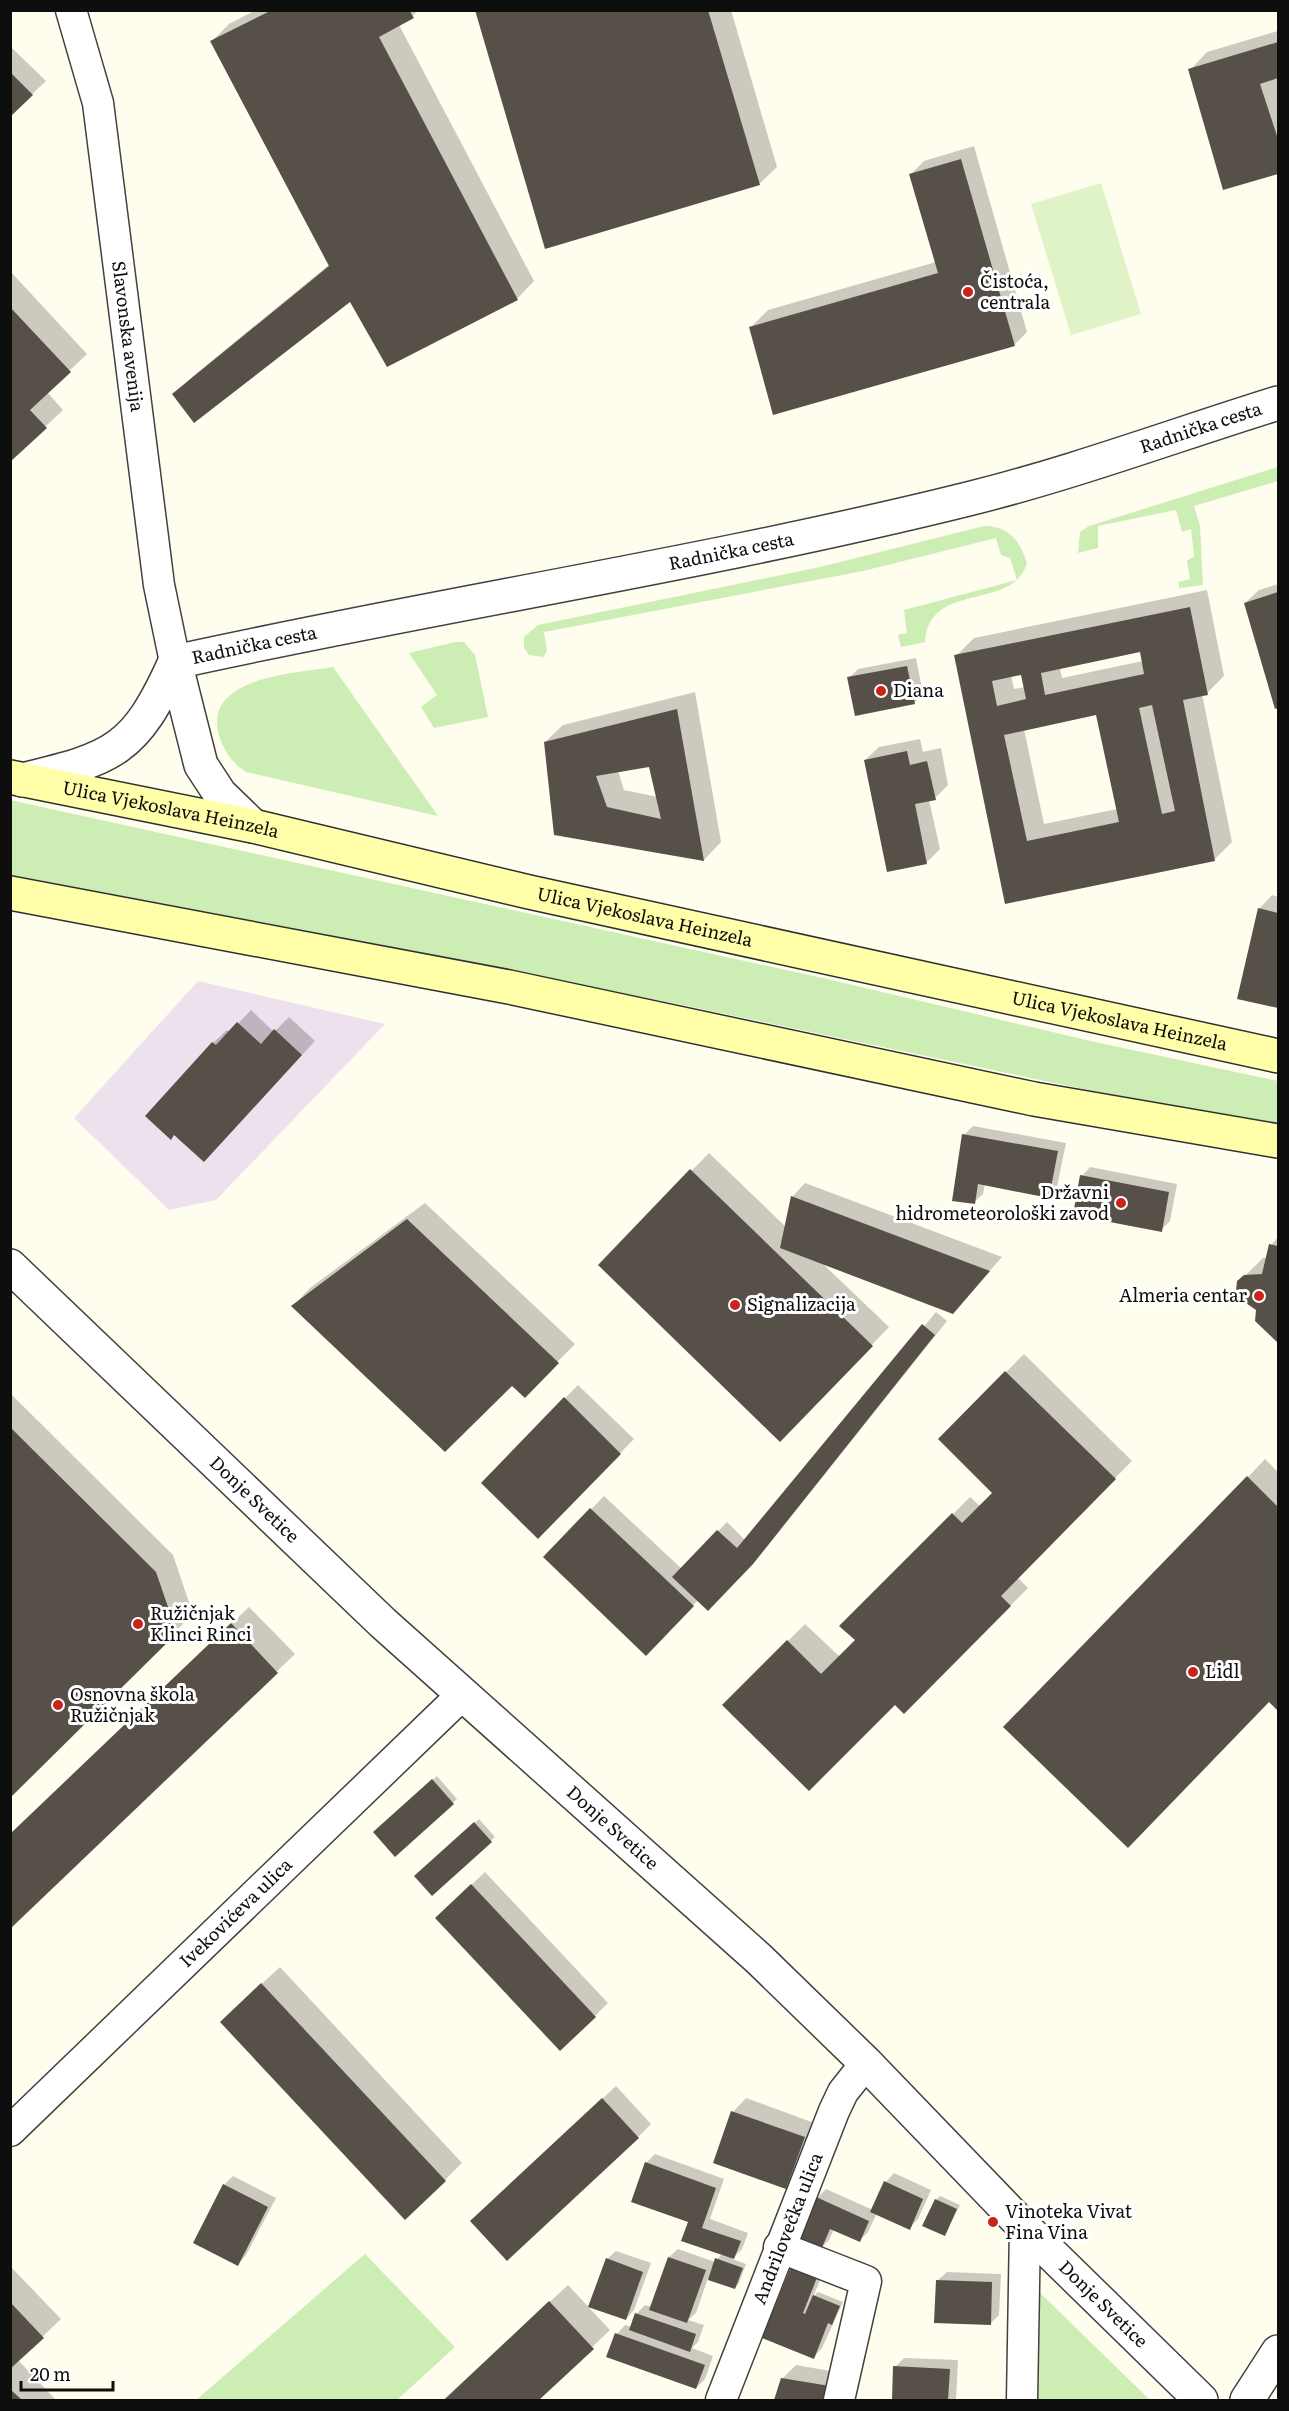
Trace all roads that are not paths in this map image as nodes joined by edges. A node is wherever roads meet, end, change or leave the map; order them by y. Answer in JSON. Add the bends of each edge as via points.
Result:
{"nodes":[{"id":1,"x":71,"y":10,"type":"edge"},
{"id":2,"x":1278,"y":403,"type":"edge"},
{"id":3,"x":175,"y":662,"type":"junction"},
{"id":4,"x":16,"y":778,"type":"edge"},
{"id":5,"x":253,"y":826,"type":"junction"},
{"id":6,"x":10,"y":893,"type":"edge"},
{"id":7,"x":1278,"y":1056,"type":"edge"},
{"id":8,"x":1278,"y":1141,"type":"edge"},
{"id":9,"x":10,"y":1266,"type":"edge"},
{"id":10,"x":462,"y":1695,"type":"junction"},
{"id":11,"x":866,"y":2063,"type":"junction"},
{"id":12,"x":10,"y":2131,"type":"edge"},
{"id":13,"x":1025,"y":2228,"type":"junction"},
{"id":14,"x":779,"y":2247,"type":"junction"},
{"id":15,"x":1278,"y":2352,"type":"edge"},
{"id":16,"x":721,"y":2400,"type":"edge"},
{"id":17,"x":840,"y":2400,"type":"edge"},
{"id":18,"x":1022,"y":2400,"type":"edge"},
{"id":19,"x":1201,"y":2400,"type":"edge"},
{"id":20,"x":1247,"y":2400,"type":"edge"}],
"edges":[{"from":1,"to":3,"type":"street","name":"Slavonska avenija","via":[[98,103],[159,585]]},
{"from":2,"to":3,"type":"street","name":"Radnička cesta","via":[[968,499],[729,552]]},
{"from":3,"to":4,"type":"street","via":[[157,702],[140,727],[117,749],[75,767]]},
{"from":3,"to":5,"type":"street","via":[[201,765],[220,794]]},
{"from":4,"to":5,"type":"main road","name":"Ulica Vjekoslava Heinzela"},
{"from":5,"to":7,"type":"main road","name":"Ulica Vjekoslava Heinzela","via":[[529,892]]},
{"from":6,"to":8,"type":"main road","via":[[509,987],[1034,1099]]},
{"from":9,"to":10,"type":"street","name":"Donje Svetice"},
{"from":10,"to":11,"type":"street","name":"Donje Svetice","via":[[759,1959]]},
{"from":10,"to":12,"type":"street","name":"Ivekovićeva ulica"},
{"from":11,"to":13,"type":"street","name":"Donje Svetice"},
{"from":11,"to":14,"type":"street","name":"Andrilovečka ulica","via":[[843,2092],[834,2111]]},
{"from":13,"to":18,"type":"street"},
{"from":13,"to":19,"type":"street","name":"Donje Svetice"},
{"from":14,"to":16,"type":"street","name":"Andrilovečka ulica"},
{"from":14,"to":17,"type":"street","via":[[866,2281]]},
{"from":15,"to":20,"type":"street"}]}
